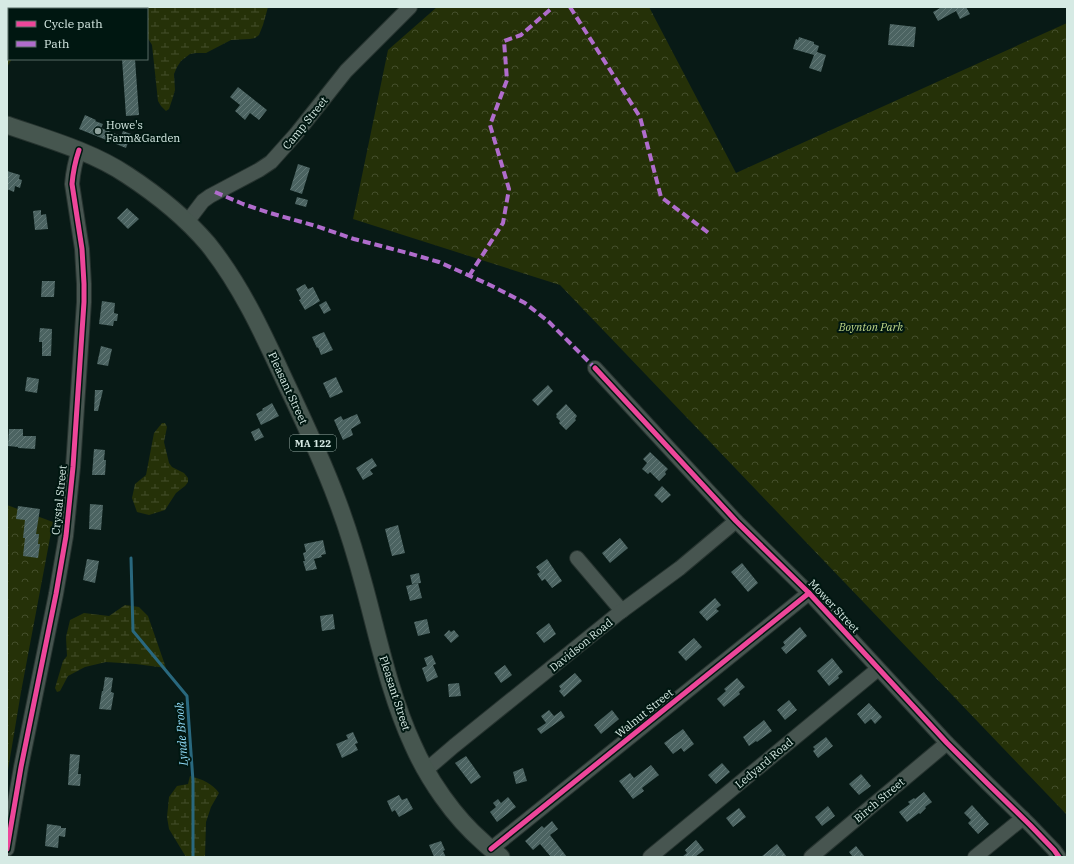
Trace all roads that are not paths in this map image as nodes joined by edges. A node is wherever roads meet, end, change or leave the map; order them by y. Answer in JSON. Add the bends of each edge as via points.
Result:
{"nodes":[{"id":1,"x":410,"y":7,"type":"edge"},
{"id":2,"x":7,"y":125,"type":"edge"},
{"id":3,"x":79,"y":150,"type":"junction"},
{"id":4,"x":187,"y":222,"type":"junction"},
{"id":5,"x":595,"y":368,"type":"dead end"},
{"id":6,"x":736,"y":521,"type":"junction"},
{"id":7,"x":577,"y":558,"type":"dead end"},
{"id":8,"x":809,"y":593,"type":"junction"},
{"id":9,"x":622,"y":611,"type":"junction"},
{"id":10,"x":878,"y":669,"type":"junction"},
{"id":11,"x":947,"y":743,"type":"junction"},
{"id":12,"x":426,"y":770,"type":"junction"},
{"id":13,"x":1023,"y":818,"type":"junction"},
{"id":14,"x":7,"y":849,"type":"edge"},
{"id":15,"x":496,"y":853,"type":"edge"},
{"id":16,"x":650,"y":857,"type":"edge"},
{"id":17,"x":812,"y":857,"type":"edge"},
{"id":18,"x":975,"y":857,"type":"edge"},
{"id":19,"x":1059,"y":857,"type":"edge"}],
"edges":[{"from":1,"to":4,"type":"street","name":"Camp Street","via":[[346,71],[271,162],[203,201]]},
{"from":2,"to":3,"type":"main road","name":"Pleasant Street","number":"MA 122"},
{"from":3,"to":4,"type":"main road","name":"Pleasant Street","number":"MA 122","via":[[127,174]]},
{"from":3,"to":14,"type":"street","name":"Crystal Street","via":[[72,184],[82,249],[84,302],[71,491],[56,594]]},
{"from":4,"to":12,"type":"main road","name":"Pleasant Street","number":"MA 122","via":[[236,283],[297,406],[337,501],[365,587],[402,718]]},
{"from":5,"to":6,"type":"street","name":"Mower Street"},
{"from":6,"to":8,"type":"street","name":"Mower Street"},
{"from":6,"to":9,"type":"street","name":"Davidson Road","via":[[680,568]]},
{"from":7,"to":9,"type":"street"},
{"from":8,"to":10,"type":"street","name":"Mower Street"},
{"from":8,"to":15,"type":"street","name":"Walnut Street"},
{"from":9,"to":12,"type":"street","name":"Davidson Road"},
{"from":10,"to":11,"type":"street","name":"Mower Street"},
{"from":10,"to":16,"type":"street","name":"Ledyard Road"},
{"from":11,"to":13,"type":"street","name":"Mower Street"},
{"from":11,"to":17,"type":"street","name":"Birch Street"},
{"from":12,"to":15,"type":"main road","name":"Pleasant Street","number":"MA 122","via":[[462,820]]},
{"from":13,"to":18,"type":"street"},
{"from":13,"to":19,"type":"street","name":"Mower Street"}]}
